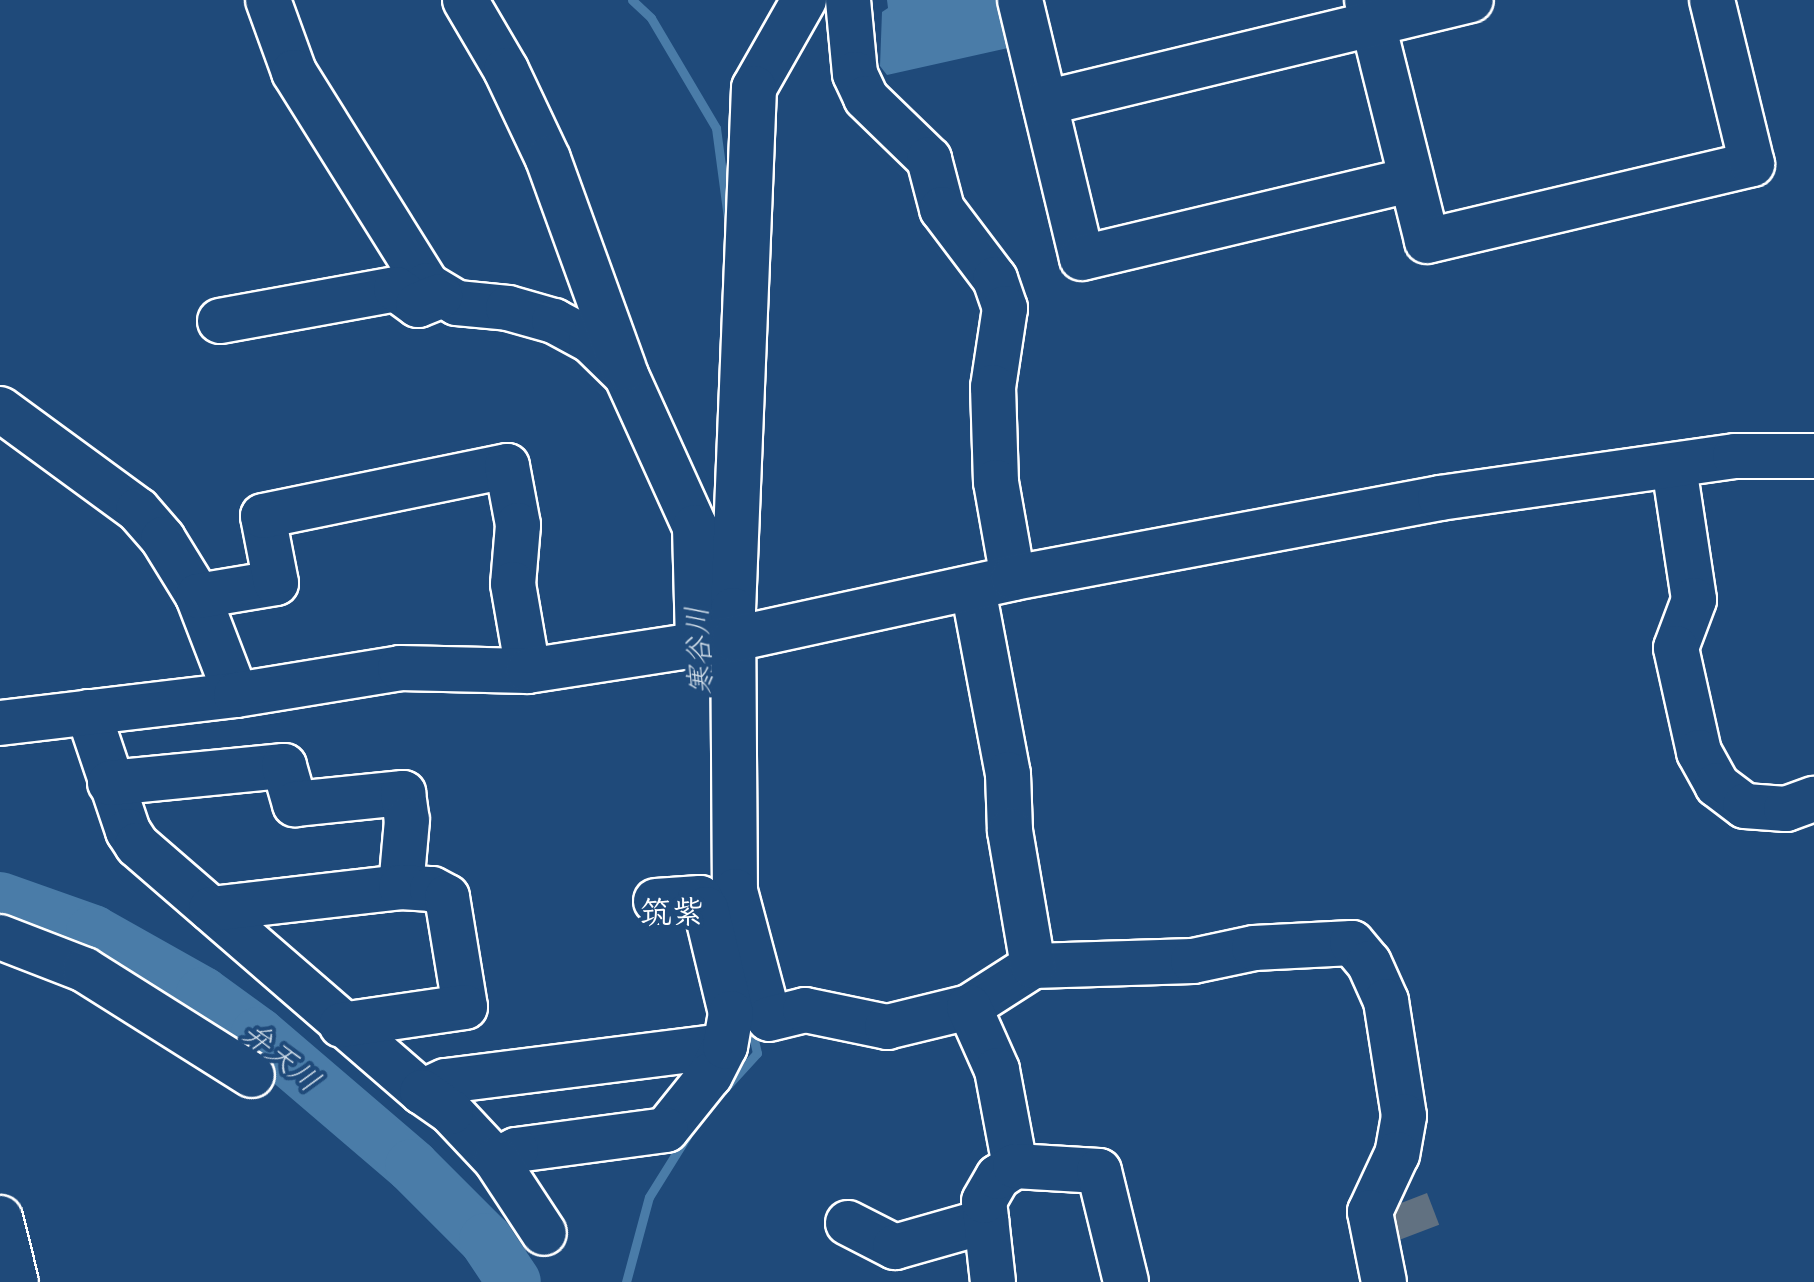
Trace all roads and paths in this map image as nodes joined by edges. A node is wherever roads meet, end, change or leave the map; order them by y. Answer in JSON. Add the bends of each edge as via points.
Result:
{"nodes":[{"id":1,"x":268,"y":0,"type":"edge"},
{"id":2,"x":465,"y":0,"type":"edge"},
{"id":3,"x":804,"y":0,"type":"edge"},
{"id":4,"x":848,"y":0,"type":"edge"},
{"id":5,"x":1020,"y":0,"type":"edge"},
{"id":6,"x":1471,"y":0,"type":"edge"},
{"id":7,"x":1712,"y":0,"type":"edge"},
{"id":8,"x":1370,"y":12,"type":"edge"},
{"id":9,"x":1045,"y":103,"type":"junction"},
{"id":10,"x":1410,"y":180,"type":"junction"},
{"id":11,"x":440,"y":296,"type":"junction"},
{"id":12,"x":220,"y":321,"type":"dead end"},
{"id":13,"x":626,"y":375,"type":"junction"},
{"id":14,"x":0,"y":409,"type":"edge"},
{"id":15,"x":1814,"y":456,"type":"edge"},
{"id":16,"x":1674,"y":467,"type":"junction"},
{"id":17,"x":993,"y":583,"type":"junction"},
{"id":18,"x":198,"y":596,"type":"junction"},
{"id":19,"x":713,"y":642,"type":"junction"},
{"id":20,"x":528,"y":671,"type":"junction"},
{"id":21,"x":236,"y":695,"type":"junction"},
{"id":22,"x":88,"y":712,"type":"junction"},
{"id":23,"x":0,"y":723,"type":"edge"},
{"id":24,"x":110,"y":783,"type":"junction"},
{"id":25,"x":1814,"y":799,"type":"edge"},
{"id":26,"x":401,"y":887,"type":"junction"},
{"id":27,"x":656,"y":901,"type":"dead end"},
{"id":28,"x":211,"y":909,"type":"junction"},
{"id":29,"x":0,"y":937,"type":"edge"},
{"id":30,"x":1033,"y":966,"type":"junction"},
{"id":31,"x":969,"y":1007,"type":"junction"},
{"id":32,"x":341,"y":1025,"type":"junction"},
{"id":33,"x":725,"y":1046,"type":"junction"},
{"id":34,"x":252,"y":1075,"type":"dead end"},
{"id":35,"x":422,"y":1092,"type":"junction"},
{"id":36,"x":496,"y":1160,"type":"junction"},
{"id":37,"x":1015,"y":1166,"type":"junction"},
{"id":38,"x":0,"y":1218,"type":"edge"},
{"id":39,"x":986,"y":1221,"type":"junction"},
{"id":40,"x":848,"y":1223,"type":"dead end"},
{"id":41,"x":544,"y":1233,"type":"dead end"},
{"id":42,"x":16,"y":1282,"type":"edge"},
{"id":43,"x":993,"y":1282,"type":"edge"},
{"id":44,"x":1126,"y":1282,"type":"edge"},
{"id":45,"x":1384,"y":1282,"type":"edge"}],
"edges":[{"from":1,"to":11,"type":"street","via":[[307,94],[427,285]]},
{"from":2,"to":13,"type":"street","via":[[548,159]]},
{"from":3,"to":19,"type":"street","via":[[754,88]]},
{"from":4,"to":17,"type":"street","via":[[855,74],[866,98],[929,159],[942,209],[995,279],[1005,308],[993,387]]},
{"from":5,"to":9,"type":"street"},
{"from":6,"to":8,"type":"street"},
{"from":7,"to":10,"type":"street","via":[[1752,164],[1427,241]]},
{"from":8,"to":9,"type":"street"},
{"from":8,"to":10,"type":"street"},
{"from":9,"to":10,"type":"street","via":[[1082,258]]},
{"from":11,"to":12,"type":"street","via":[[418,305],[396,289]]},
{"from":11,"to":13,"type":"street","via":[[554,321],[591,341]]},
{"from":13,"to":19,"type":"street","via":[[693,517]]},
{"from":14,"to":18,"type":"street","via":[[138,510]]},
{"from":15,"to":16,"type":"street","via":[[1735,456]]},
{"from":16,"to":17,"type":"street","via":[[1440,498]]},
{"from":16,"to":25,"type":"street","via":[[1694,600],[1676,648],[1699,752],[1717,785],[1745,806],[1786,809]]},
{"from":17,"to":19,"type":"street"},
{"from":17,"to":30,"type":"street","via":[[1010,831]]},
{"from":18,"to":20,"type":"street","via":[[276,583],[263,516],[507,466],[518,525],[513,584]]},
{"from":18,"to":21,"type":"street"},
{"from":19,"to":20,"type":"street"},
{"from":19,"to":31,"type":"street","via":[[735,891],[769,1019],[805,1010],[887,1027]]},
{"from":20,"to":21,"type":"street","via":[[400,668]]},
{"from":21,"to":22,"type":"street"},
{"from":22,"to":23,"type":"street"},
{"from":22,"to":24,"type":"street"},
{"from":24,"to":26,"type":"street","via":[[284,766],[295,804],[403,793],[407,820]]},
{"from":24,"to":28,"type":"street","via":[[137,845]]},
{"from":26,"to":28,"type":"street"},
{"from":26,"to":32,"type":"street","via":[[432,889],[447,897],[465,1007]]},
{"from":27,"to":33,"type":"street","via":[[700,898],[706,909],[731,1013]]},
{"from":28,"to":32,"type":"street"},
{"from":29,"to":34,"type":"street","via":[[85,970]]},
{"from":30,"to":31,"type":"street"},
{"from":30,"to":45,"type":"street","via":[[1193,961],[1254,948],[1352,943],[1369,963],[1386,1001],[1404,1116],[1397,1154],[1370,1212]]},
{"from":31,"to":37,"type":"street","via":[[997,1070]]},
{"from":32,"to":35,"type":"street"},
{"from":33,"to":35,"type":"street","via":[[446,1081]]},
{"from":33,"to":36,"type":"street","via":[[710,1075],[666,1130],[516,1150]]},
{"from":35,"to":36,"type":"street","via":[[451,1112]]},
{"from":36,"to":41,"type":"street"},
{"from":37,"to":39,"type":"street","via":[[998,1177],[984,1201]]},
{"from":37,"to":44,"type":"street","via":[[1099,1171]]},
{"from":38,"to":42,"type":"street"},
{"from":39,"to":40,"type":"street","via":[[895,1247]]},
{"from":39,"to":43,"type":"street"}]}
